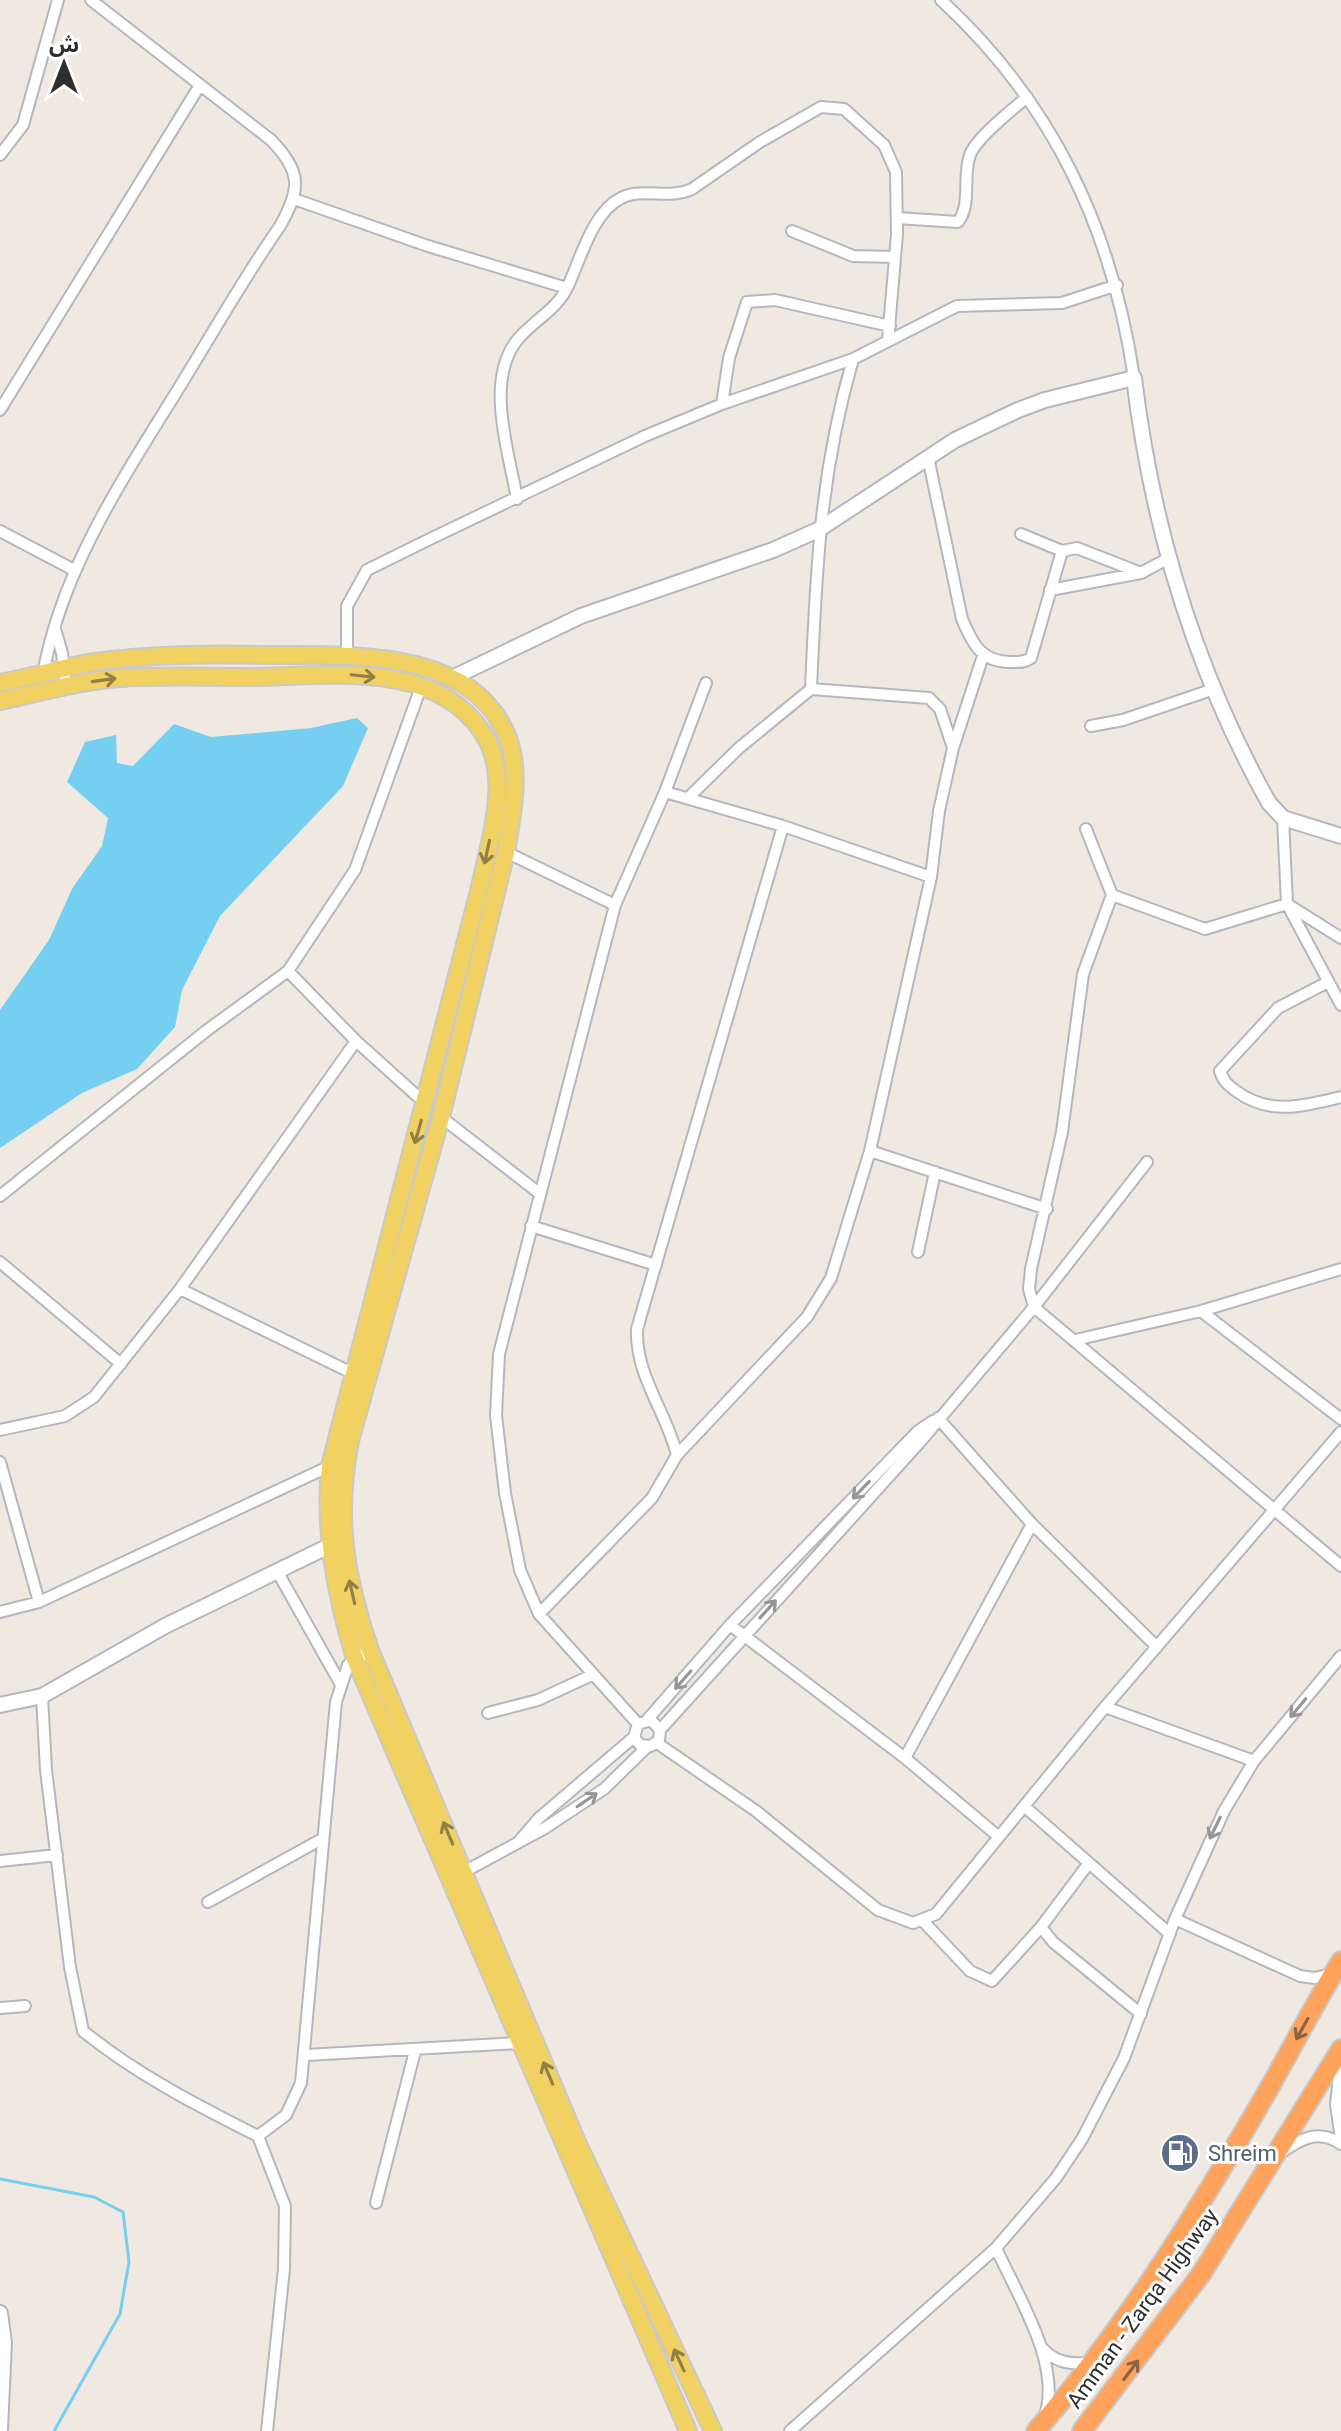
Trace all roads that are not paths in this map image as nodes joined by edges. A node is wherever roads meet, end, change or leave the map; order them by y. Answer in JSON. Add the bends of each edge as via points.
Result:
{"nodes":[{"id":1,"x":58,"y":0,"type":"edge"},
{"id":2,"x":91,"y":0,"type":"edge"},
{"id":3,"x":941,"y":0,"type":"edge"},
{"id":4,"x":200,"y":85,"type":"junction"},
{"id":5,"x":1027,"y":97,"type":"junction"},
{"id":6,"x":0,"y":155,"type":"edge"},
{"id":7,"x":294,"y":199,"type":"junction"},
{"id":8,"x":897,"y":218,"type":"junction"},
{"id":9,"x":792,"y":231,"type":"dead end"},
{"id":10,"x":895,"y":257,"type":"junction"},
{"id":11,"x":1117,"y":285,"type":"junction"},
{"id":12,"x":567,"y":288,"type":"junction"},
{"id":13,"x":890,"y":326,"type":"junction"},
{"id":14,"x":888,"y":340,"type":"junction"},
{"id":15,"x":853,"y":359,"type":"junction"},
{"id":16,"x":1134,"y":378,"type":"junction"},
{"id":17,"x":3,"y":393,"type":"edge"},
{"id":18,"x":722,"y":404,"type":"junction"},
{"id":19,"x":0,"y":410,"type":"edge"},
{"id":20,"x":928,"y":457,"type":"junction"},
{"id":21,"x":517,"y":499,"type":"junction"},
{"id":22,"x":818,"y":530,"type":"junction"},
{"id":23,"x":0,"y":531,"type":"edge"},
{"id":24,"x":1021,"y":534,"type":"dead end"},
{"id":25,"x":1062,"y":551,"type":"junction"},
{"id":26,"x":1167,"y":559,"type":"junction"},
{"id":27,"x":74,"y":570,"type":"junction"},
{"id":28,"x":1141,"y":573,"type":"junction"},
{"id":29,"x":1050,"y":590,"type":"junction"},
{"id":30,"x":54,"y":627,"type":"junction"},
{"id":31,"x":347,"y":655,"type":"junction"},
{"id":32,"x":983,"y":656,"type":"junction"},
{"id":33,"x":477,"y":663,"type":"junction"},
{"id":34,"x":64,"y":669,"type":"junction"},
{"id":35,"x":43,"y":674,"type":"junction"},
{"id":36,"x":452,"y":678,"type":"junction"},
{"id":37,"x":0,"y":683,"type":"edge"},
{"id":38,"x":706,"y":683,"type":"dead end"},
{"id":39,"x":66,"y":687,"type":"junction"},
{"id":40,"x":421,"y":687,"type":"junction"},
{"id":41,"x":811,"y":689,"type":"junction"},
{"id":42,"x":1214,"y":689,"type":"junction"},
{"id":43,"x":45,"y":692,"type":"junction"},
{"id":44,"x":473,"y":693,"type":"junction"},
{"id":45,"x":0,"y":701,"type":"edge"},
{"id":46,"x":1091,"y":726,"type":"dead end"},
{"id":47,"x":953,"y":748,"type":"junction"},
{"id":48,"x":665,"y":792,"type":"junction"},
{"id":49,"x":688,"y":798,"type":"junction"},
{"id":50,"x":1283,"y":818,"type":"junction"},
{"id":51,"x":783,"y":826,"type":"junction"},
{"id":52,"x":1086,"y":829,"type":"dead end"},
{"id":53,"x":1341,"y":836,"type":"edge"},
{"id":54,"x":506,"y":852,"type":"junction"},
{"id":55,"x":931,"y":877,"type":"junction"},
{"id":56,"x":487,"y":891,"type":"junction"},
{"id":57,"x":1112,"y":895,"type":"junction"},
{"id":58,"x":1287,"y":904,"type":"junction"},
{"id":59,"x":615,"y":905,"type":"junction"},
{"id":60,"x":1341,"y":938,"type":"edge"},
{"id":61,"x":288,"y":971,"type":"junction"},
{"id":62,"x":1328,"y":982,"type":"junction"},
{"id":63,"x":1341,"y":1005,"type":"edge"},
{"id":64,"x":356,"y":1041,"type":"junction"},
{"id":65,"x":1341,"y":1097,"type":"edge"},
{"id":66,"x":426,"y":1104,"type":"junction"},
{"id":67,"x":441,"y":1117,"type":"junction"},
{"id":68,"x":870,"y":1151,"type":"junction"},
{"id":69,"x":1147,"y":1162,"type":"dead end"},
{"id":70,"x":935,"y":1172,"type":"junction"},
{"id":71,"x":539,"y":1193,"type":"junction"},
{"id":72,"x":0,"y":1196,"type":"edge"},
{"id":73,"x":1047,"y":1209,"type":"junction"},
{"id":74,"x":531,"y":1226,"type":"junction"},
{"id":75,"x":918,"y":1252,"type":"dead end"},
{"id":76,"x":0,"y":1262,"type":"edge"},
{"id":77,"x":656,"y":1265,"type":"junction"},
{"id":78,"x":1341,"y":1269,"type":"edge"},
{"id":79,"x":180,"y":1289,"type":"junction"},
{"id":80,"x":1034,"y":1307,"type":"junction"},
{"id":81,"x":1201,"y":1311,"type":"junction"},
{"id":82,"x":1075,"y":1340,"type":"junction"},
{"id":83,"x":121,"y":1364,"type":"junction"},
{"id":84,"x":352,"y":1373,"type":"junction"},
{"id":85,"x":938,"y":1418,"type":"junction"},
{"id":86,"x":1341,"y":1419,"type":"edge"},
{"id":87,"x":0,"y":1430,"type":"edge"},
{"id":88,"x":1341,"y":1432,"type":"edge"},
{"id":89,"x":677,"y":1455,"type":"junction"},
{"id":90,"x":0,"y":1462,"type":"edge"},
{"id":91,"x":330,"y":1466,"type":"junction"},
{"id":92,"x":1276,"y":1510,"type":"junction"},
{"id":93,"x":1032,"y":1524,"type":"junction"},
{"id":94,"x":329,"y":1546,"type":"junction"},
{"id":95,"x":1341,"y":1566,"type":"edge"},
{"id":96,"x":277,"y":1571,"type":"junction"},
{"id":97,"x":39,"y":1602,"type":"junction"},
{"id":98,"x":0,"y":1612,"type":"edge"},
{"id":99,"x":539,"y":1614,"type":"junction"},
{"id":100,"x":730,"y":1625,"type":"junction"},
{"id":101,"x":744,"y":1636,"type":"junction"},
{"id":102,"x":1157,"y":1647,"type":"junction"},
{"id":103,"x":362,"y":1654,"type":"junction"},
{"id":104,"x":1341,"y":1656,"type":"edge"},
{"id":105,"x":592,"y":1675,"type":"junction"},
{"id":106,"x":340,"y":1683,"type":"junction"},
{"id":107,"x":42,"y":1696,"type":"junction"},
{"id":108,"x":0,"y":1705,"type":"edge"},
{"id":109,"x":1105,"y":1707,"type":"junction"},
{"id":110,"x":488,"y":1713,"type":"dead end"},
{"id":111,"x":642,"y":1722,"type":"junction"},
{"id":112,"x":660,"y":1730,"type":"junction"},
{"id":113,"x":634,"y":1737,"type":"junction"},
{"id":114,"x":652,"y":1745,"type":"junction"},
{"id":115,"x":905,"y":1758,"type":"junction"},
{"id":116,"x":1254,"y":1761,"type":"junction"},
{"id":117,"x":1024,"y":1806,"type":"junction"},
{"id":118,"x":999,"y":1837,"type":"junction"},
{"id":119,"x":320,"y":1840,"type":"junction"},
{"id":120,"x":520,"y":1840,"type":"junction"},
{"id":121,"x":57,"y":1855,"type":"junction"},
{"id":122,"x":0,"y":1861,"type":"edge"},
{"id":123,"x":1089,"y":1863,"type":"junction"},
{"id":124,"x":457,"y":1875,"type":"junction"},
{"id":125,"x":208,"y":1902,"type":"dead end"},
{"id":126,"x":1175,"y":1919,"type":"junction"},
{"id":127,"x":922,"y":1920,"type":"junction"},
{"id":128,"x":1041,"y":1927,"type":"junction"},
{"id":129,"x":1170,"y":1934,"type":"junction"},
{"id":130,"x":1338,"y":1967,"type":"edge"},
{"id":131,"x":1300,"y":1976,"type":"junction"},
{"id":132,"x":1318,"y":2001,"type":"junction"},
{"id":133,"x":25,"y":2006,"type":"dead end"},
{"id":134,"x":0,"y":2008,"type":"edge"},
{"id":135,"x":1141,"y":2014,"type":"junction"},
{"id":136,"x":519,"y":2043,"type":"junction"},
{"id":137,"x":1341,"y":2049,"type":"edge"},
{"id":138,"x":415,"y":2051,"type":"junction"},
{"id":139,"x":306,"y":2055,"type":"junction"},
{"id":140,"x":1341,"y":2057,"type":"edge"},
{"id":141,"x":258,"y":2136,"type":"junction"},
{"id":142,"x":1341,"y":2141,"type":"edge"},
{"id":143,"x":1274,"y":2157,"type":"junction"},
{"id":144,"x":376,"y":2203,"type":"dead end"},
{"id":145,"x":996,"y":2248,"type":"junction"},
{"id":146,"x":0,"y":2313,"type":"edge"},
{"id":147,"x":1040,"y":2346,"type":"junction"},
{"id":148,"x":1092,"y":2363,"type":"junction"},
{"id":149,"x":2,"y":2369,"type":"edge"},
{"id":150,"x":1039,"y":2428,"type":"edge"},
{"id":151,"x":0,"y":2429,"type":"edge"},
{"id":152,"x":267,"y":2431,"type":"edge"},
{"id":153,"x":688,"y":2431,"type":"edge"},
{"id":154,"x":713,"y":2431,"type":"edge"},
{"id":155,"x":790,"y":2431,"type":"edge"},
{"id":156,"x":1082,"y":2431,"type":"edge"}],
"edges":[{"from":1,"to":6,"type":"street","via":[[23,125]]},
{"from":2,"to":4,"type":"street"},
{"from":3,"to":5,"type":"street"},
{"from":4,"to":7,"type":"street","via":[[283,152],[295,174]]},
{"from":4,"to":17,"type":"street"},
{"from":5,"to":8,"type":"street","via":[[973,148],[961,219],[953,223]]},
{"from":5,"to":11,"type":"street","via":[[1086,199]]},
{"from":7,"to":12,"type":"street"},
{"from":7,"to":27,"type":"street"},
{"from":8,"to":10,"type":"street"},
{"from":8,"to":12,"type":"street","via":[[896,172],[884,145],[844,109],[821,107],[681,195],[621,198],[599,219]]},
{"from":9,"to":10,"type":"street","via":[[853,256]]},
{"from":10,"to":13,"type":"street"},
{"from":11,"to":14,"type":"street","via":[[1062,303],[957,306]]},
{"from":11,"to":16,"type":"street"},
{"from":12,"to":21,"type":"street","via":[[546,316],[516,341],[503,378]]},
{"from":13,"to":14,"type":"street"},
{"from":13,"to":18,"type":"street","via":[[754,299],[743,309],[731,348]]},
{"from":14,"to":15,"type":"street"},
{"from":15,"to":18,"type":"street"},
{"from":15,"to":22,"type":"street"},
{"from":16,"to":20,"type":"street","via":[[1045,400],[966,434]]},
{"from":16,"to":26,"type":"street"},
{"from":17,"to":19,"type":"street"},
{"from":18,"to":21,"type":"street"},
{"from":20,"to":22,"type":"street"},
{"from":20,"to":32,"type":"street","via":[[962,619]]},
{"from":21,"to":31,"type":"street","via":[[367,570],[347,606]]},
{"from":22,"to":33,"type":"street","via":[[626,598]]},
{"from":22,"to":41,"type":"street"},
{"from":23,"to":27,"type":"street"},
{"from":24,"to":25,"type":"street"},
{"from":25,"to":28,"type":"street","via":[[1077,548]]},
{"from":25,"to":29,"type":"street"},
{"from":26,"to":28,"type":"street"},
{"from":26,"to":42,"type":"street"},
{"from":27,"to":30,"type":"street"},
{"from":28,"to":29,"type":"street"},
{"from":29,"to":32,"type":"street","via":[[1031,658],[996,663]]},
{"from":30,"to":34,"type":"street"},
{"from":30,"to":35,"type":"street"},
{"from":31,"to":34,"type":"main road","via":[[178,656]]},
{"from":31,"to":36,"type":"main road","via":[[402,661]]},
{"from":32,"to":47,"type":"street"},
{"from":33,"to":36,"type":"street"},
{"from":33,"to":44,"type":"street"},
{"from":34,"to":35,"type":"main road"},
{"from":34,"to":39,"type":"street"},
{"from":35,"to":37,"type":"main road"},
{"from":35,"to":43,"type":"street"},
{"from":36,"to":44,"type":"main road"},
{"from":38,"to":48,"type":"street"},
{"from":39,"to":40,"type":"main road","one_way":true,"via":[[121,678],[345,674]]},
{"from":39,"to":43,"type":"main road"},
{"from":40,"to":56,"type":"main road","one_way":true,"via":[[466,713],[493,754],[496,799]]},
{"from":40,"to":61,"type":"street","via":[[355,870]]},
{"from":41,"to":47,"type":"street","via":[[929,698],[940,709]]},
{"from":41,"to":49,"type":"street"},
{"from":42,"to":46,"type":"street"},
{"from":42,"to":50,"type":"street","via":[[1262,789]]},
{"from":43,"to":45,"type":"main road"},
{"from":44,"to":54,"type":"main road","via":[[498,719],[512,754],[513,807]]},
{"from":47,"to":55,"type":"street"},
{"from":48,"to":49,"type":"street"},
{"from":48,"to":59,"type":"street"},
{"from":49,"to":51,"type":"street"},
{"from":50,"to":53,"type":"street"},
{"from":50,"to":58,"type":"street"},
{"from":51,"to":55,"type":"street"},
{"from":51,"to":77,"type":"street"},
{"from":52,"to":57,"type":"street"},
{"from":54,"to":56,"type":"main road"},
{"from":54,"to":59,"type":"street"},
{"from":55,"to":68,"type":"street"},
{"from":56,"to":66,"type":"main road"},
{"from":56,"to":67,"type":"main road"},
{"from":57,"to":58,"type":"street","via":[[1205,929]]},
{"from":57,"to":73,"type":"street","via":[[1083,974]]},
{"from":58,"to":60,"type":"street"},
{"from":58,"to":62,"type":"street"},
{"from":59,"to":71,"type":"street"},
{"from":61,"to":64,"type":"street"},
{"from":61,"to":72,"type":"street"},
{"from":62,"to":63,"type":"street"},
{"from":62,"to":65,"type":"street","via":[[1278,1008],[1220,1071],[1227,1084],[1267,1107],[1306,1107]]},
{"from":64,"to":66,"type":"street"},
{"from":64,"to":79,"type":"street"},
{"from":66,"to":84,"type":"main road","one_way":true},
{"from":67,"to":71,"type":"street"},
{"from":103,"to":67,"type":"main road","one_way":true,"via":[[347,1567],[343,1476]]},
{"from":68,"to":70,"type":"street"},
{"from":68,"to":89,"type":"street","via":[[831,1278],[807,1317]]},
{"from":69,"to":80,"type":"street"},
{"from":70,"to":73,"type":"street"},
{"from":70,"to":75,"type":"street"},
{"from":71,"to":74,"type":"street"},
{"from":73,"to":80,"type":"street","via":[[1029,1279]]},
{"from":74,"to":77,"type":"street"},
{"from":74,"to":99,"type":"street","via":[[499,1354],[496,1415],[520,1570]]},
{"from":76,"to":83,"type":"street"},
{"from":77,"to":89,"type":"street","via":[[636,1350]]},
{"from":78,"to":81,"type":"street"},
{"from":79,"to":83,"type":"street"},
{"from":79,"to":84,"type":"street"},
{"from":80,"to":82,"type":"street"},
{"from":80,"to":85,"type":"street"},
{"from":81,"to":82,"type":"street"},
{"from":81,"to":86,"type":"street"},
{"from":82,"to":92,"type":"street"},
{"from":83,"to":87,"type":"street","via":[[87,1405],[65,1416]]},
{"from":84,"to":91,"type":"main road"},
{"from":85,"to":93,"type":"street"},
{"from":85,"to":100,"type":"street","one_way":true,"via":[[918,1431]]},
{"from":101,"to":85,"type":"street","one_way":true},
{"from":88,"to":92,"type":"street"},
{"from":89,"to":99,"type":"street","via":[[652,1498]]},
{"from":90,"to":97,"type":"street"},
{"from":91,"to":94,"type":"main road"},
{"from":91,"to":97,"type":"street"},
{"from":92,"to":95,"type":"street"},
{"from":92,"to":102,"type":"street"},
{"from":93,"to":102,"type":"street"},
{"from":93,"to":115,"type":"street"},
{"from":94,"to":96,"type":"street"},
{"from":94,"to":103,"type":"main road","via":[[342,1615]]},
{"from":96,"to":106,"type":"street"},
{"from":96,"to":107,"type":"street","via":[[165,1626]]},
{"from":97,"to":98,"type":"street"},
{"from":99,"to":105,"type":"street"},
{"from":100,"to":101,"type":"street"},
{"from":100,"to":111,"type":"street","one_way":true},
{"from":101,"to":112,"type":"street"},
{"from":101,"to":115,"type":"street"},
{"from":102,"to":109,"type":"street"},
{"from":103,"to":106,"type":"street"},
{"from":103,"to":124,"type":"main road"},
{"from":104,"to":116,"type":"street","one_way":true},
{"from":105,"to":110,"type":"street","via":[[538,1700]]},
{"from":105,"to":111,"type":"street"},
{"from":106,"to":119,"type":"street"},
{"from":107,"to":108,"type":"street"},
{"from":107,"to":121,"type":"street"},
{"from":109,"to":116,"type":"street"},
{"from":109,"to":117,"type":"street"},
{"from":111,"to":112,"type":"street"},
{"from":111,"to":113,"type":"street"},
{"from":112,"to":114,"type":"street"},
{"from":113,"to":114,"type":"street"},
{"from":113,"to":120,"type":"street"},
{"from":120,"to":114,"type":"street","one_way":true,"via":[[604,1789]]},
{"from":114,"to":127,"type":"street","via":[[756,1811],[878,1910],[913,1923]]},
{"from":115,"to":118,"type":"street"},
{"from":116,"to":126,"type":"street","one_way":true,"via":[[1224,1811]]},
{"from":117,"to":118,"type":"street"},
{"from":117,"to":123,"type":"street"},
{"from":118,"to":127,"type":"street","via":[[936,1914]]},
{"from":119,"to":125,"type":"street"},
{"from":119,"to":139,"type":"street"},
{"from":120,"to":124,"type":"street"},
{"from":121,"to":122,"type":"street"},
{"from":121,"to":141,"type":"street","via":[[74,1998],[83,2031],[203,2109]]},
{"from":123,"to":128,"type":"street"},
{"from":123,"to":129,"type":"street"},
{"from":124,"to":136,"type":"main road"},
{"from":154,"to":124,"type":"main road","one_way":true},
{"from":126,"to":129,"type":"street"},
{"from":126,"to":131,"type":"street"},
{"from":127,"to":128,"type":"street","via":[[970,1971],[992,1981]]},
{"from":128,"to":135,"type":"street"},
{"from":129,"to":135,"type":"street"},
{"from":130,"to":131,"type":"street","via":[[1315,1978]]},
{"from":130,"to":132,"type":"highway","name":"Amman - Zarqa Highway"},
{"from":131,"to":132,"type":"street"},
{"from":132,"to":148,"type":"highway","name":"Amman - Zarqa Highway","one_way":true,"via":[[1254,2114]]},
{"from":133,"to":134,"type":"street"},
{"from":135,"to":145,"type":"street","via":[[1082,2139],[1028,2214]]},
{"from":136,"to":138,"type":"street"},
{"from":136,"to":153,"type":"main road"},
{"from":137,"to":143,"type":"highway","name":"Amman - Zarqa Highway"},
{"from":138,"to":139,"type":"street"},
{"from":138,"to":144,"type":"street"},
{"from":139,"to":141,"type":"street","via":[[294,2102]]},
{"from":140,"to":142,"type":"street","via":[[1336,2104]]},
{"from":141,"to":152,"type":"street","via":[[284,2198],[286,2217]]},
{"from":142,"to":143,"type":"street","via":[[1308,2137]]},
{"from":156,"to":143,"type":"highway","name":"Amman - Zarqa Highway","one_way":true,"via":[[1202,2273]]},
{"from":145,"to":147,"type":"street"},
{"from":145,"to":155,"type":"street"},
{"from":146,"to":149,"type":"street"},
{"from":147,"to":148,"type":"street","via":[[1070,2365]]},
{"from":147,"to":150,"type":"street","via":[[1050,2391]]},
{"from":148,"to":150,"type":"highway","name":"Amman - Zarqa Highway"},
{"from":149,"to":151,"type":"street"}]}
